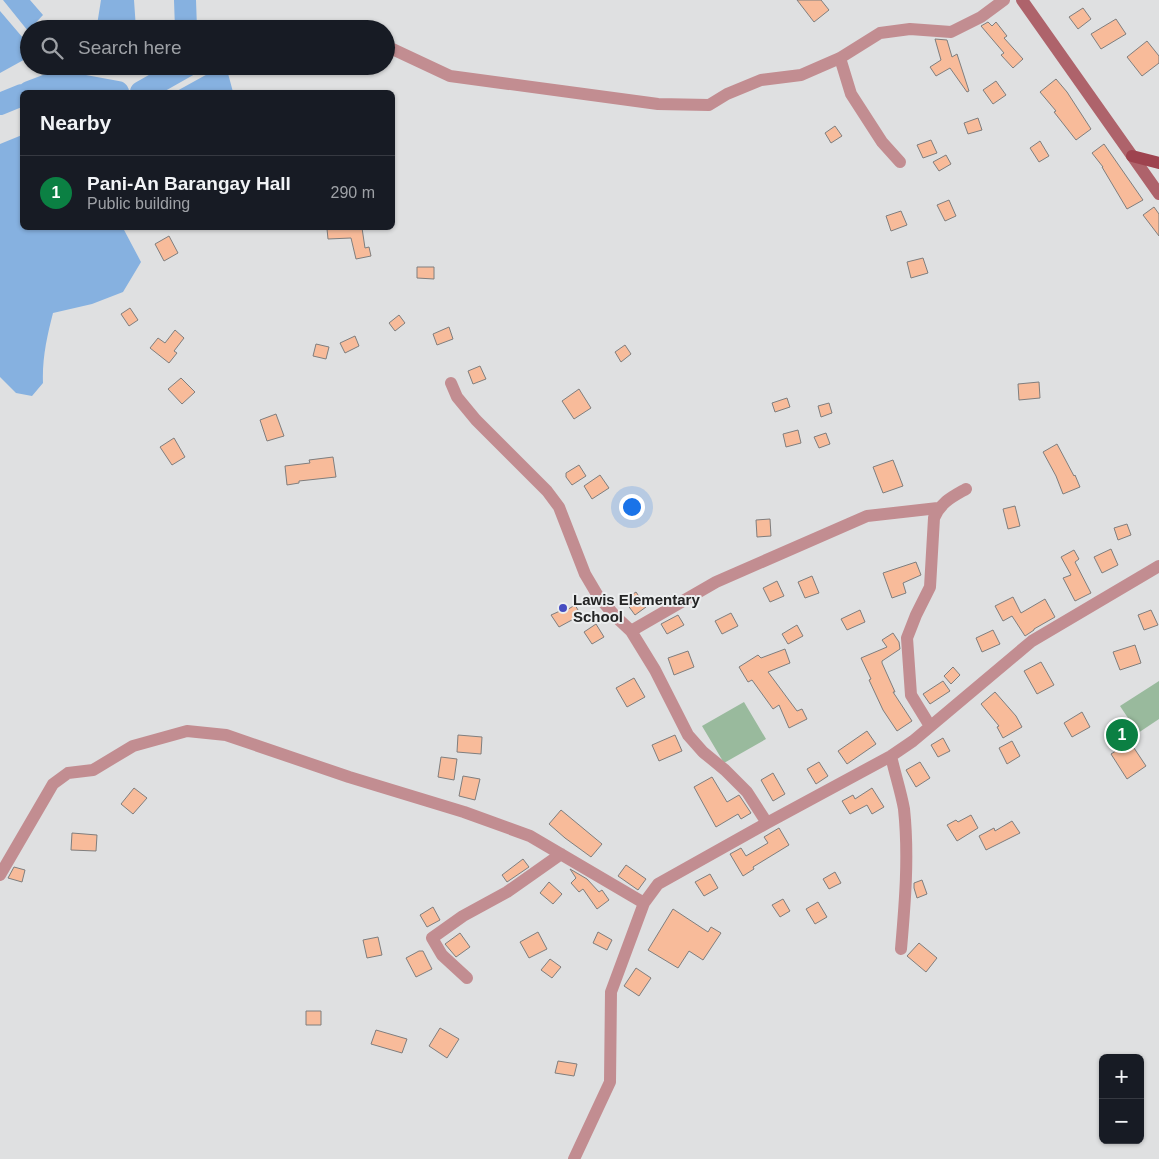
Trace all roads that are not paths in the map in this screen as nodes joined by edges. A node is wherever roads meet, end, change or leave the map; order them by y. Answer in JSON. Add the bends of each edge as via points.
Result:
{"nodes":[{"id":1,"x":1004,"y":0,"type":"edge"},
{"id":2,"x":1022,"y":0,"type":"edge"},
{"id":3,"x":395,"y":50,"type":"edge"},
{"id":4,"x":840,"y":58,"type":"junction"},
{"id":5,"x":1132,"y":156,"type":"junction"},
{"id":6,"x":900,"y":162,"type":"dead end"},
{"id":7,"x":1159,"y":163,"type":"edge"},
{"id":8,"x":1159,"y":194,"type":"edge"},
{"id":9,"x":450,"y":383,"type":"dead end"},
{"id":10,"x":966,"y":489,"type":"dead end"},
{"id":11,"x":938,"y":508,"type":"junction"},
{"id":12,"x":1159,"y":566,"type":"edge"},
{"id":13,"x":632,"y":632,"type":"junction"},
{"id":14,"x":930,"y":726,"type":"junction"},
{"id":15,"x":891,"y":756,"type":"junction"},
{"id":16,"x":767,"y":823,"type":"junction"},
{"id":17,"x":561,"y":854,"type":"junction"},
{"id":18,"x":0,"y":875,"type":"edge"},
{"id":19,"x":644,"y":903,"type":"junction"},
{"id":20,"x":900,"y":949,"type":"dead end"},
{"id":21,"x":468,"y":978,"type":"dead end"},
{"id":22,"x":574,"y":1159,"type":"edge"}],
"edges":[{"from":1,"to":4,"type":"street","via":[[981,18],[952,32],[910,29],[880,33]]},
{"from":2,"to":5,"type":"main road"},
{"from":3,"to":4,"type":"street","via":[[450,76],[658,104],[709,105],[761,80],[801,75]]},
{"from":4,"to":6,"type":"street","via":[[852,94],[882,142]]},
{"from":5,"to":7,"type":"main road"},
{"from":5,"to":8,"type":"main road"},
{"from":9,"to":13,"type":"street","via":[[476,420],[551,496],[559,507],[585,574],[598,596]]},
{"from":10,"to":11,"type":"street"},
{"from":11,"to":13,"type":"street","via":[[867,516],[716,582]]},
{"from":11,"to":14,"type":"street","via":[[934,518],[930,587],[907,638],[911,695]]},
{"from":12,"to":14,"type":"street","via":[[1032,641]]},
{"from":13,"to":16,"type":"street","via":[[688,736],[747,792]]},
{"from":14,"to":15,"type":"street"},
{"from":15,"to":16,"type":"street"},
{"from":15,"to":20,"type":"street","via":[[904,809],[906,892]]},
{"from":16,"to":19,"type":"street","via":[[658,884]]},
{"from":17,"to":18,"type":"street","via":[[530,836],[464,812],[226,735],[187,731],[133,746],[94,770],[68,773],[53,784]]},
{"from":17,"to":19,"type":"street"},
{"from":17,"to":21,"type":"street","via":[[432,938],[442,955]]},
{"from":19,"to":22,"type":"street","via":[[611,992],[610,1082]]}]}
